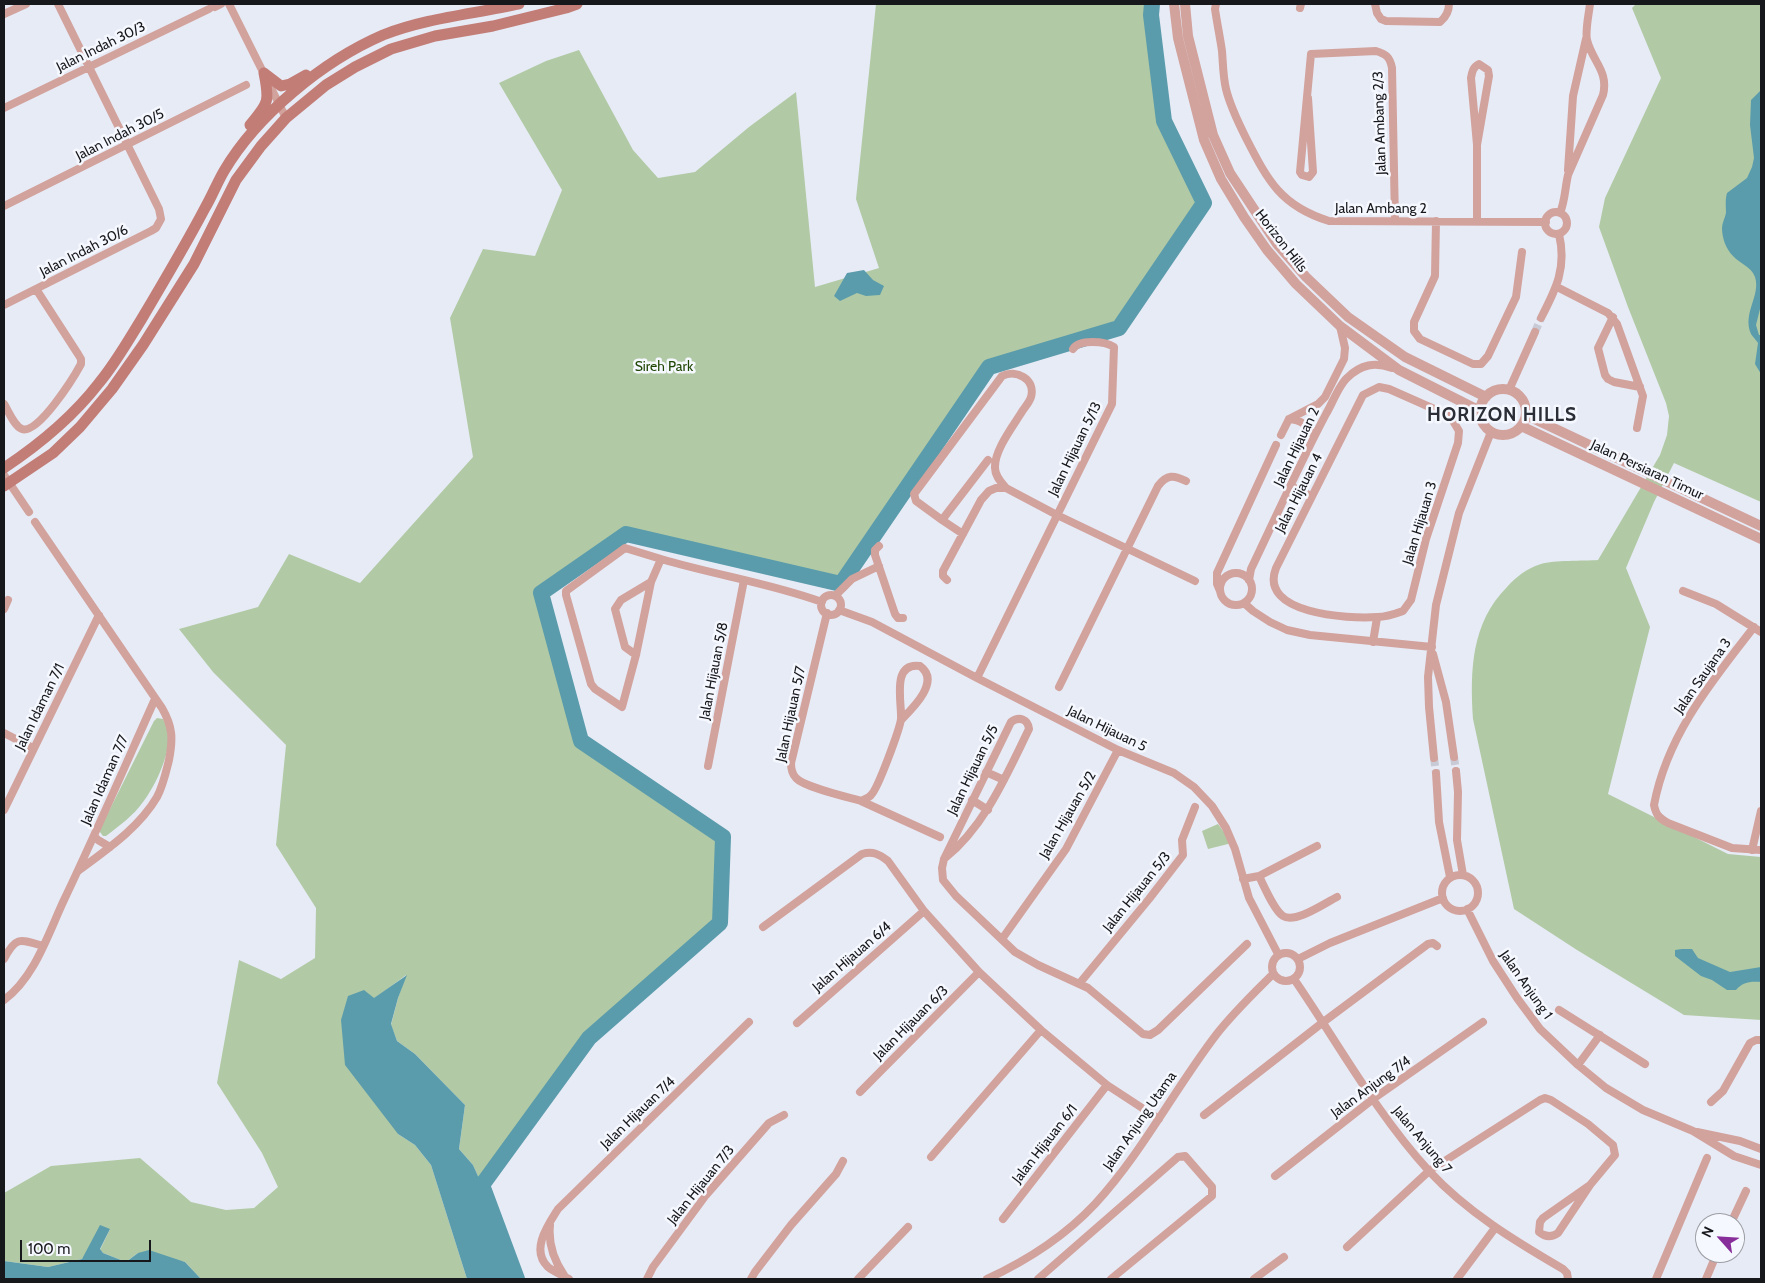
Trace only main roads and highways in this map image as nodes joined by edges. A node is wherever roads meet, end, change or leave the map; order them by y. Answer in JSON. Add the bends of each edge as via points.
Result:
{"nodes":[{"id":1,"x":519,"y":4,"type":"edge"},
{"id":2,"x":577,"y":4,"type":"edge"},
{"id":3,"x":345,"y":55,"type":"junction"},
{"id":4,"x":224,"y":170,"type":"junction"},
{"id":5,"x":4,"y":468,"type":"edge"},
{"id":6,"x":5,"y":481,"type":"edge"}],
"edges":[{"from":1,"to":3,"type":"main road","via":[[383,35]]},
{"from":2,"to":6,"type":"main road","via":[[391,49],[326,85],[286,118],[236,180],[194,264],[112,389],[54,453]]},
{"from":3,"to":4,"type":"main road","via":[[279,104],[249,136]]},
{"from":3,"to":4,"type":"main road","via":[[290,84],[281,86],[264,74],[266,105],[235,144]]},
{"from":4,"to":5,"type":"main road","via":[[178,258],[100,383],[50,435]]}]}
